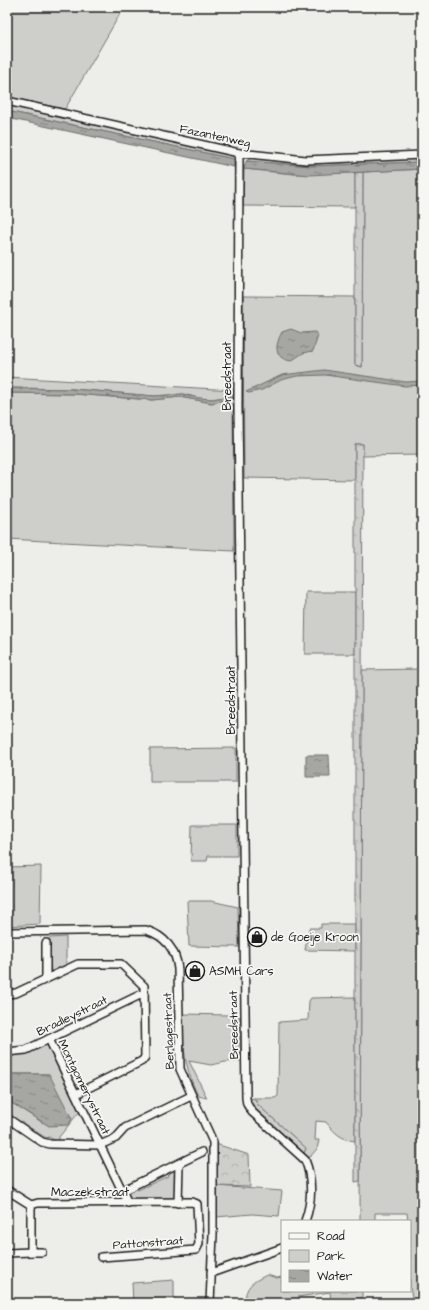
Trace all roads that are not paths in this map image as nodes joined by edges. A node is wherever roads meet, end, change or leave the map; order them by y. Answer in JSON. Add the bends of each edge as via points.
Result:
{"nodes":[{"id":1,"x":7,"y":101,"type":"edge"},
{"id":2,"x":239,"y":153,"type":"junction"},
{"id":3,"x":422,"y":155,"type":"edge"},
{"id":4,"x":7,"y":932,"type":"edge"},
{"id":5,"x":46,"y":943,"type":"dead end"},
{"id":6,"x":46,"y":979,"type":"junction"},
{"id":7,"x":144,"y":993,"type":"junction"},
{"id":8,"x":7,"y":994,"type":"edge"},
{"id":9,"x":49,"y":1039,"type":"junction"},
{"id":10,"x":7,"y":1052,"type":"edge"},
{"id":11,"x":76,"y":1094,"type":"junction"},
{"id":12,"x":191,"y":1096,"type":"junction"},
{"id":13,"x":7,"y":1118,"type":"edge"},
{"id":14,"x":100,"y":1145,"type":"junction"},
{"id":15,"x":202,"y":1152,"type":"dead end"},
{"id":16,"x":179,"y":1164,"type":"junction"},
{"id":17,"x":7,"y":1190,"type":"edge"},
{"id":18,"x":122,"y":1191,"type":"junction"},
{"id":19,"x":178,"y":1202,"type":"junction"},
{"id":20,"x":128,"y":1203,"type":"junction"},
{"id":21,"x":31,"y":1205,"type":"junction"},
{"id":22,"x":305,"y":1220,"type":"edge"},
{"id":23,"x":281,"y":1248,"type":"edge"},
{"id":24,"x":196,"y":1250,"type":"joint"},
{"id":25,"x":31,"y":1252,"type":"junction"},
{"id":26,"x":42,"y":1252,"type":"dead end"},
{"id":27,"x":7,"y":1253,"type":"edge"},
{"id":28,"x":101,"y":1257,"type":"dead end"},
{"id":29,"x":211,"y":1273,"type":"junction"},
{"id":30,"x":210,"y":1303,"type":"edge"}],
"edges":[{"from":1,"to":2,"type":"street","name":"Fazantenweg"},
{"from":2,"to":3,"type":"street","name":"Fazantenweg","via":[[306,160]]},
{"from":2,"to":22,"type":"street","name":"Breedstraat","via":[[238,408],[246,1098],[252,1112],[305,1160],[309,1168],[310,1199]]},
{"from":4,"to":12,"type":"street","name":"Berlagestraat","via":[[136,929],[154,932],[164,939],[177,962],[180,1062],[182,1076]]},
{"from":5,"to":6,"type":"street"},
{"from":6,"to":7,"type":"street","via":[[78,964],[121,964],[144,986]]},
{"from":6,"to":8,"type":"street","via":[[16,993]]},
{"from":7,"to":9,"type":"street","name":"Bradleystraat"},
{"from":7,"to":11,"type":"street","via":[[145,1057],[142,1062]]},
{"from":9,"to":10,"type":"street","name":"Bradleystraat","via":[[22,1052]]},
{"from":9,"to":11,"type":"street","name":"Montgomerystraat"},
{"from":11,"to":14,"type":"street","name":"Montgomerystraat"},
{"from":12,"to":14,"type":"street","via":[[125,1128],[116,1138]]},
{"from":12,"to":29,"type":"street","name":"Berlagestraat","via":[[213,1142]]},
{"from":13,"to":14,"type":"street","via":[[42,1142],[56,1145]]},
{"from":14,"to":18,"type":"street","name":"Montgomerystraat"},
{"from":15,"to":16,"type":"street"},
{"from":16,"to":18,"type":"street"},
{"from":16,"to":19,"type":"street"},
{"from":17,"to":21,"type":"street"},
{"from":18,"to":20,"type":"street","name":"Montgomerystraat"},
{"from":19,"to":20,"type":"street","name":"Maczekstraat"},
{"from":19,"to":24,"type":"street","name":"Maczekstraat","via":[[195,1203],[199,1208],[199,1244]]},
{"from":20,"to":21,"type":"street","name":"Maczekstraat"},
{"from":21,"to":25,"type":"street"},
{"from":23,"to":29,"type":"street"},
{"from":24,"to":28,"type":"street","name":"Pattonstraat"},
{"from":25,"to":26,"type":"street"},
{"from":25,"to":27,"type":"street"},
{"from":29,"to":30,"type":"street","name":"Berlagestraat"}]}
